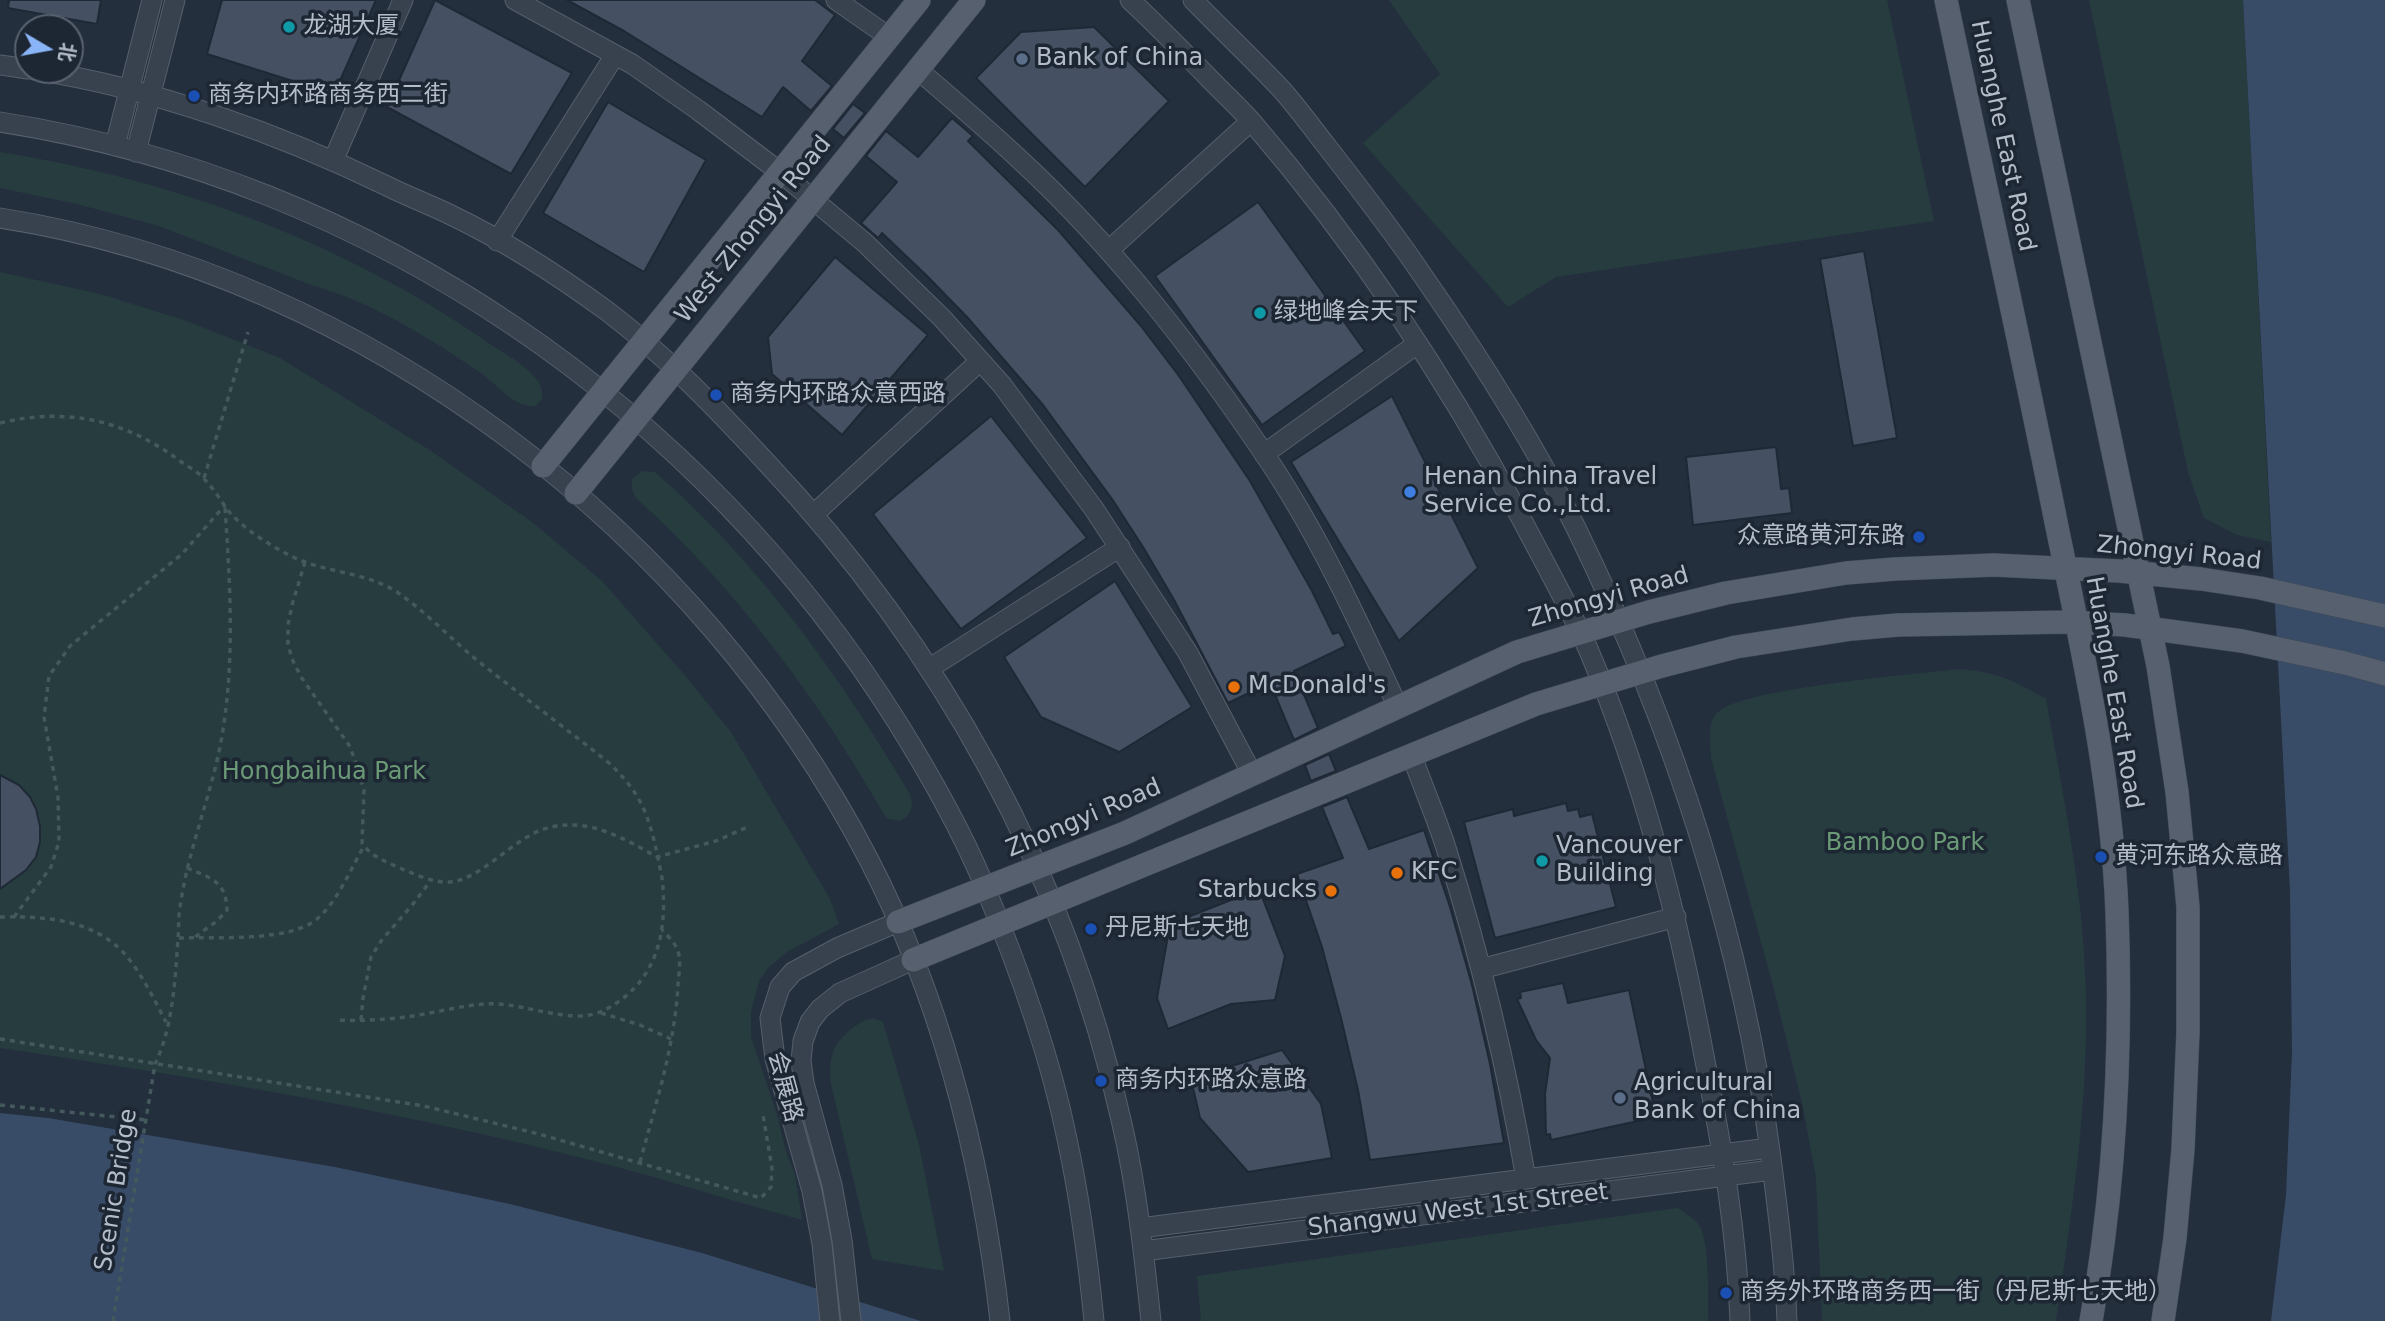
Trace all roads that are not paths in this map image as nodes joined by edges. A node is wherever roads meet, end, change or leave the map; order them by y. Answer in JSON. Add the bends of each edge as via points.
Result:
{"nodes":[{"id":1,"x":152,"y":0,"type":"edge"},
{"id":2,"x":175,"y":0,"type":"edge"},
{"id":3,"x":403,"y":0,"type":"edge"},
{"id":4,"x":515,"y":0,"type":"edge"},
{"id":5,"x":836,"y":0,"type":"edge"},
{"id":6,"x":919,"y":0,"type":"edge"},
{"id":7,"x":974,"y":0,"type":"edge"},
{"id":8,"x":1130,"y":0,"type":"edge"},
{"id":9,"x":1193,"y":0,"type":"edge"},
{"id":10,"x":1946,"y":0,"type":"edge"},
{"id":11,"x":2018,"y":0,"type":"edge"},
{"id":12,"x":889,"y":37,"type":"junction"},
{"id":13,"x":615,"y":55,"type":"junction"},
{"id":14,"x":917,"y":69,"type":"junction"},
{"id":15,"x":84,"y":81,"type":"edge"},
{"id":16,"x":129,"y":91,"type":"junction"},
{"id":17,"x":150,"y":97,"type":"junction"},
{"id":18,"x":1251,"y":121,"type":"junction"},
{"id":19,"x":0,"y":122,"type":"edge"},
{"id":20,"x":115,"y":146,"type":"junction"},
{"id":21,"x":136,"y":152,"type":"junction"},
{"id":22,"x":333,"y":161,"type":"junction"},
{"id":23,"x":780,"y":172,"type":"junction"},
{"id":24,"x":813,"y":199,"type":"junction"},
{"id":25,"x":0,"y":218,"type":"edge"},
{"id":26,"x":497,"y":241,"type":"junction"},
{"id":27,"x":1108,"y":250,"type":"junction"},
{"id":28,"x":643,"y":342,"type":"junction"},
{"id":29,"x":1417,"y":344,"type":"junction"},
{"id":30,"x":980,"y":361,"type":"junction"},
{"id":31,"x":676,"y":369,"type":"junction"},
{"id":32,"x":602,"y":393,"type":"junction"},
{"id":33,"x":636,"y":419,"type":"junction"},
{"id":34,"x":1264,"y":454,"type":"junction"},
{"id":35,"x":543,"y":467,"type":"junction"},
{"id":36,"x":576,"y":493,"type":"junction"},
{"id":37,"x":814,"y":514,"type":"junction"},
{"id":38,"x":1119,"y":547,"type":"junction"},
{"id":39,"x":2066,"y":569,"type":"junction"},
{"id":40,"x":2139,"y":573,"type":"junction"},
{"id":41,"x":2385,"y":616,"type":"edge"},
{"id":42,"x":1619,"y":621,"type":"junction"},
{"id":43,"x":2077,"y":622,"type":"junction"},
{"id":44,"x":2150,"y":629,"type":"junction"},
{"id":45,"x":1579,"y":632,"type":"junction"},
{"id":46,"x":930,"y":668,"type":"junction"},
{"id":47,"x":1640,"y":672,"type":"junction"},
{"id":48,"x":2385,"y":674,"type":"edge"},
{"id":49,"x":1601,"y":683,"type":"junction"},
{"id":50,"x":1398,"y":707,"type":"junction"},
{"id":51,"x":1412,"y":756,"type":"junction"},
{"id":52,"x":1252,"y":774,"type":"junction"},
{"id":53,"x":1038,"y":867,"type":"junction"},
{"id":54,"x":985,"y":888,"type":"junction"},
{"id":55,"x":1052,"y":903,"type":"junction"},
{"id":56,"x":1676,"y":917,"type":"junction"},
{"id":57,"x":898,"y":922,"type":"junction"},
{"id":58,"x":999,"y":924,"type":"junction"},
{"id":59,"x":913,"y":960,"type":"junction"},
{"id":60,"x":1482,"y":969,"type":"junction"},
{"id":61,"x":1769,"y":1148,"type":"junction"},
{"id":62,"x":1721,"y":1154,"type":"junction"},
{"id":63,"x":1772,"y":1170,"type":"junction"},
{"id":64,"x":1724,"y":1177,"type":"junction"},
{"id":65,"x":1527,"y":1179,"type":"junction"},
{"id":66,"x":1140,"y":1228,"type":"junction"},
{"id":67,"x":1143,"y":1251,"type":"junction"},
{"id":68,"x":830,"y":1321,"type":"edge"},
{"id":69,"x":852,"y":1321,"type":"edge"},
{"id":70,"x":1000,"y":1321,"type":"edge"},
{"id":71,"x":1094,"y":1321,"type":"edge"},
{"id":72,"x":1151,"y":1321,"type":"edge"},
{"id":73,"x":1740,"y":1321,"type":"edge"},
{"id":74,"x":1787,"y":1321,"type":"edge"},
{"id":75,"x":2091,"y":1321,"type":"edge"},
{"id":76,"x":2163,"y":1321,"type":"edge"}],
"edges":[{"from":1,"to":16,"type":"street"},
{"from":2,"to":17,"type":"street"},
{"from":3,"to":22,"type":"street"},
{"from":4,"to":13,"type":"street"},
{"from":5,"to":12,"type":"street"},
{"from":6,"to":12,"type":"main road","name":"West Zhongyi Road"},
{"from":7,"to":14,"type":"main road","name":"West Zhongyi Road"},
{"from":8,"to":18,"type":"street"},
{"from":9,"to":42,"type":"street","via":[[1283,91],[1383,217],[1486,370],[1542,464]]},
{"from":10,"to":39,"type":"main road","name":"Huanghe East Road"},
{"from":11,"to":40,"type":"main road","name":"Huanghe East Road"},
{"from":12,"to":23,"type":"main road","name":"West Zhongyi Road"},
{"from":13,"to":23,"type":"street"},
{"from":13,"to":26,"type":"street"},
{"from":14,"to":24,"type":"main road","name":"West Zhongyi Road"},
{"from":14,"to":27,"type":"street","via":[[1018,158]]},
{"from":15,"to":16,"type":"street"},
{"from":16,"to":17,"type":"street"},
{"from":16,"to":20,"type":"street"},
{"from":17,"to":21,"type":"street"},
{"from":17,"to":22,"type":"street"},
{"from":18,"to":27,"type":"street"},
{"from":18,"to":29,"type":"street","via":[[1348,244]]},
{"from":19,"to":20,"type":"street"},
{"from":20,"to":21,"type":"street"},
{"from":21,"to":32,"type":"street","via":[[245,187],[373,242],[480,302]]},
{"from":22,"to":26,"type":"street"},
{"from":23,"to":24,"type":"street"},
{"from":23,"to":28,"type":"main road","name":"West Zhongyi Road"},
{"from":24,"to":30,"type":"street","via":[[865,243]]},
{"from":24,"to":31,"type":"main road","name":"West Zhongyi Road"},
{"from":25,"to":35,"type":"street","via":[[152,255],[281,303],[430,383]]},
{"from":26,"to":28,"type":"street","via":[[549,271]]},
{"from":27,"to":34,"type":"street","via":[[1197,358]]},
{"from":28,"to":31,"type":"street"},
{"from":28,"to":32,"type":"main road","name":"West Zhongyi Road"},
{"from":29,"to":34,"type":"street"},
{"from":29,"to":45,"type":"street","via":[[1503,485]]},
{"from":30,"to":37,"type":"street"},
{"from":30,"to":38,"type":"street","via":[[1045,442]]},
{"from":31,"to":33,"type":"main road","name":"West Zhongyi Road"},
{"from":31,"to":37,"type":"street"},
{"from":32,"to":33,"type":"street"},
{"from":32,"to":35,"type":"main road","name":"West Zhongyi Road"},
{"from":33,"to":36,"type":"main road","name":"West Zhongyi Road"},
{"from":33,"to":54,"type":"street","via":[[740,517],[846,646],[926,769]]},
{"from":34,"to":50,"type":"street","via":[[1341,585]]},
{"from":35,"to":36,"type":"street"},
{"from":36,"to":57,"type":"street","via":[[699,613],[770,702],[845,816]]},
{"from":37,"to":46,"type":"street"},
{"from":38,"to":46,"type":"street"},
{"from":38,"to":52,"type":"street","via":[[1188,653]]},
{"from":39,"to":40,"type":"main road","name":"Zhongyi Road"},
{"from":39,"to":42,"type":"main road","name":"Zhongyi Road","via":[[1965,566],[1846,573],[1726,593]]},
{"from":39,"to":43,"type":"main road","name":"Huanghe East Road"},
{"from":40,"to":41,"type":"main road","name":"Zhongyi Road","via":[[2238,585]]},
{"from":40,"to":44,"type":"main road","name":"Huanghe East Road"},
{"from":42,"to":45,"type":"main road","name":"Zhongyi Road"},
{"from":42,"to":47,"type":"street"},
{"from":43,"to":44,"type":"main road"},
{"from":43,"to":47,"type":"main road","via":[[1852,629],[1736,647]]},
{"from":43,"to":75,"type":"main road","name":"Huanghe East Road","via":[[2107,801],[2117,910],[2113,1145]]},
{"from":44,"to":48,"type":"main road","via":[[2242,641]]},
{"from":44,"to":76,"type":"main road","name":"Huanghe East Road","via":[[2177,792],[2188,906],[2183,1149]]},
{"from":45,"to":49,"type":"street"},
{"from":45,"to":50,"type":"main road","name":"Zhongyi Road","via":[[1517,652]]},
{"from":46,"to":53,"type":"street","via":[[992,771]]},
{"from":47,"to":49,"type":"main road"},
{"from":47,"to":61,"type":"street","via":[[1708,864],[1741,988]]},
{"from":49,"to":51,"type":"main road","via":[[1536,704]]},
{"from":49,"to":56,"type":"street","via":[[1662,860]]},
{"from":50,"to":52,"type":"main road","name":"Zhongyi Road"},
{"from":51,"to":55,"type":"main road"},
{"from":51,"to":60,"type":"street","via":[[1447,850]]},
{"from":52,"to":53,"type":"main road","name":"Zhongyi Road"},
{"from":53,"to":54,"type":"main road","name":"Zhongyi Road"},
{"from":53,"to":55,"type":"street"},
{"from":54,"to":57,"type":"main road","name":"Zhongyi Road"},
{"from":54,"to":58,"type":"street"},
{"from":55,"to":58,"type":"main road"},
{"from":55,"to":66,"type":"street","via":[[1109,1074]]},
{"from":56,"to":60,"type":"street"},
{"from":56,"to":62,"type":"street"},
{"from":57,"to":59,"type":"street"},
{"from":57,"to":68,"type":"street","name":"会展路","via":[[793,972],[780,987],[770,1018],[775,1059],[812,1191]]},
{"from":58,"to":59,"type":"main road"},
{"from":58,"to":71,"type":"street","via":[[1034,1018],[1067,1136]]},
{"from":59,"to":69,"type":"street","name":"会展路","via":[[841,993],[820,1009],[803,1041],[804,1083],[832,1185]]},
{"from":59,"to":70,"type":"street","via":[[945,1047],[975,1157]]},
{"from":60,"to":65,"type":"street"},
{"from":61,"to":62,"type":"street","name":"Shangwu West 1st Street"},
{"from":61,"to":63,"type":"street"},
{"from":62,"to":64,"type":"street"},
{"from":62,"to":65,"type":"street","name":"Shangwu West 1st Street"},
{"from":63,"to":64,"type":"street","name":"Shangwu West 1st Street"},
{"from":63,"to":74,"type":"street"},
{"from":64,"to":67,"type":"street","name":"Shangwu West 1st Street"},
{"from":64,"to":73,"type":"street"},
{"from":65,"to":66,"type":"street","name":"Shangwu West 1st Street"},
{"from":66,"to":67,"type":"street"},
{"from":67,"to":72,"type":"street"}]}
